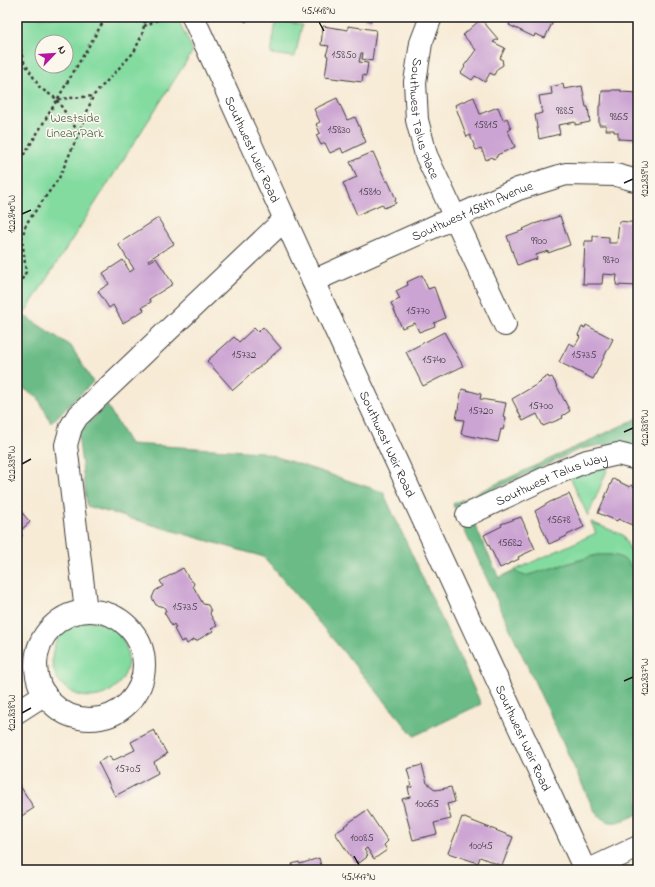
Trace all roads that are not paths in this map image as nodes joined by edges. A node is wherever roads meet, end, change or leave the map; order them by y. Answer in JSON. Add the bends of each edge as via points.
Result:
{"nodes":[{"id":1,"x":194,"y":17,"type":"edge"},
{"id":2,"x":431,"y":17,"type":"edge"},
{"id":3,"x":638,"y":181,"type":"edge"},
{"id":4,"x":454,"y":217,"type":"junction"},
{"id":5,"x":285,"y":219,"type":"junction"},
{"id":6,"x":313,"y":280,"type":"junction"},
{"id":7,"x":505,"y":325,"type":"dead end"},
{"id":8,"x":638,"y":459,"type":"edge"},
{"id":9,"x":467,"y":515,"type":"dead end"},
{"id":10,"x":86,"y":611,"type":"junction"},
{"id":11,"x":45,"y":694,"type":"junction"},
{"id":12,"x":17,"y":712,"type":"edge"},
{"id":13,"x":638,"y":847,"type":"edge"},
{"id":14,"x":585,"y":870,"type":"edge"},
{"id":15,"x":589,"y":870,"type":"edge"}],
"edges":[{"from":1,"to":5,"type":"street","name":"Southwest Weir Road"},
{"from":2,"to":4,"type":"street","name":"Southwest Talus Place","via":[[421,43],[415,82],[417,120],[426,155]]},
{"from":3,"to":4,"type":"street","name":"Southwest 158th Avenue","via":[[616,175],[566,174],[518,189]]},
{"from":4,"to":6,"type":"street","name":"Southwest 158th Avenue"},
{"from":4,"to":7,"type":"street","name":"Southwest Talus Place"},
{"from":5,"to":6,"type":"street","name":"Southwest Weir Road"},
{"from":5,"to":10,"type":"street","via":[[77,417],[71,427],[66,445]]},
{"from":6,"to":14,"type":"street","name":"Southwest Weir Road"},
{"from":8,"to":9,"type":"street","name":"Southwest Talus Way","via":[[618,454],[587,461]]},
{"from":10,"to":11,"type":"street","via":[[69,615],[53,625],[43,638],[36,659],[37,678]]},
{"from":10,"to":11,"type":"street","via":[[112,615],[126,625],[138,640],[144,661],[142,680],[133,698],[117,712],[96,719],[78,718],[57,708]]},
{"from":11,"to":12,"type":"street"},
{"from":13,"to":15,"type":"street"}]}
